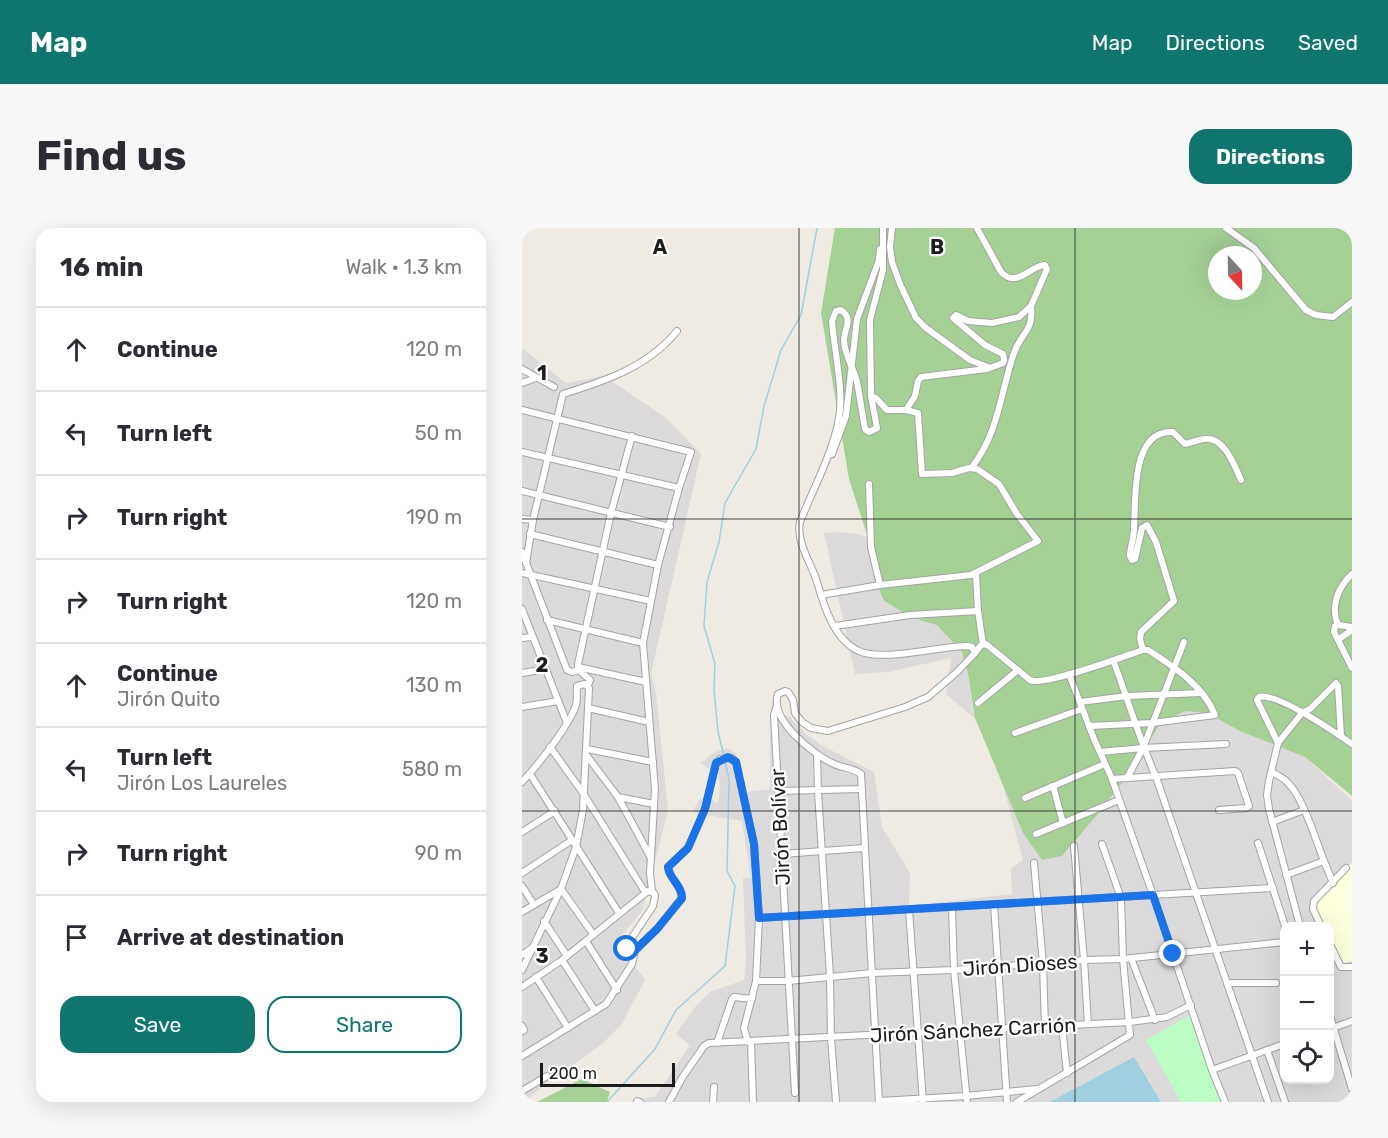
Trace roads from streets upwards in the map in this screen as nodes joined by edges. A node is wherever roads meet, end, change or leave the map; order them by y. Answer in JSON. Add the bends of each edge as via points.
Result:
{"nodes":[{"id":1,"x":883,"y":228,"type":"edge"},
{"id":2,"x":892,"y":228,"type":"edge"},
{"id":3,"x":978,"y":228,"type":"edge"},
{"id":4,"x":1226,"y":228,"type":"edge"},
{"id":5,"x":1352,"y":302,"type":"edge"},
{"id":6,"x":1031,"y":306,"type":"junction"},
{"id":7,"x":677,"y":331,"type":"dead end"},
{"id":8,"x":990,"y":368,"type":"junction"},
{"id":9,"x":522,"y":369,"type":"edge"},
{"id":10,"x":852,"y":369,"type":"junction"},
{"id":11,"x":536,"y":378,"type":"junction"},
{"id":12,"x":522,"y":383,"type":"edge"},
{"id":13,"x":554,"y":387,"type":"dead end"},
{"id":14,"x":872,"y":396,"type":"junction"},
{"id":15,"x":522,"y":410,"type":"edge"},
{"id":16,"x":906,"y":410,"type":"junction"},
{"id":17,"x":555,"y":419,"type":"junction"},
{"id":18,"x":632,"y":436,"type":"junction"},
{"id":19,"x":522,"y":452,"type":"edge"},
{"id":20,"x":548,"y":459,"type":"junction"},
{"id":21,"x":972,"y":467,"type":"junction"},
{"id":22,"x":621,"y":474,"type":"junction"},
{"id":23,"x":819,"y":477,"type":"junction"},
{"id":24,"x":1242,"y":480,"type":"dead end"},
{"id":25,"x":869,"y":484,"type":"dead end"},
{"id":26,"x":679,"y":488,"type":"junction"},
{"id":27,"x":522,"y":491,"type":"edge"},
{"id":28,"x":539,"y":495,"type":"junction"},
{"id":29,"x":611,"y":513,"type":"junction"},
{"id":30,"x":522,"y":519,"type":"edge"},
{"id":31,"x":533,"y":520,"type":"junction"},
{"id":32,"x":670,"y":527,"type":"junction"},
{"id":33,"x":530,"y":534,"type":"junction"},
{"id":34,"x":602,"y":550,"type":"junction"},
{"id":35,"x":522,"y":552,"type":"edge"},
{"id":36,"x":526,"y":563,"type":"junction"},
{"id":37,"x":658,"y":565,"type":"junction"},
{"id":38,"x":522,"y":573,"type":"edge"},
{"id":39,"x":530,"y":574,"type":"junction"},
{"id":40,"x":976,"y":574,"type":"junction"},
{"id":41,"x":1352,"y":574,"type":"edge"},
{"id":42,"x":880,"y":585,"type":"junction"},
{"id":43,"x":593,"y":590,"type":"junction"},
{"id":44,"x":821,"y":596,"type":"junction"},
{"id":45,"x":651,"y":601,"type":"junction"},
{"id":46,"x":522,"y":609,"type":"edge"},
{"id":47,"x":978,"y":611,"type":"junction"},
{"id":48,"x":548,"y":620,"type":"junction"},
{"id":49,"x":1338,"y":625,"type":"junction"},
{"id":50,"x":835,"y":626,"type":"junction"},
{"id":51,"x":586,"y":628,"type":"junction"},
{"id":52,"x":1352,"y":628,"type":"edge"},
{"id":53,"x":532,"y":637,"type":"junction"},
{"id":54,"x":522,"y":638,"type":"edge"},
{"id":55,"x":1339,"y":639,"type":"junction"},
{"id":56,"x":1184,"y":642,"type":"dead end"},
{"id":57,"x":643,"y":643,"type":"junction"},
{"id":58,"x":983,"y":644,"type":"junction"},
{"id":59,"x":1143,"y":650,"type":"junction"},
{"id":60,"x":975,"y":653,"type":"junction"},
{"id":61,"x":1113,"y":660,"type":"junction"},
{"id":62,"x":1174,"y":667,"type":"junction"},
{"id":63,"x":1352,"y":668,"type":"edge"},
{"id":64,"x":546,"y":669,"type":"junction"},
{"id":65,"x":578,"y":669,"type":"junction"},
{"id":66,"x":1018,"y":670,"type":"junction"},
{"id":67,"x":522,"y":673,"type":"edge"},
{"id":68,"x":1069,"y":674,"type":"junction"},
{"id":69,"x":646,"y":682,"type":"junction"},
{"id":70,"x":587,"y":684,"type":"junction"},
{"id":71,"x":1201,"y":693,"type":"junction"},
{"id":72,"x":1164,"y":694,"type":"junction"},
{"id":73,"x":1127,"y":696,"type":"junction"},
{"id":74,"x":558,"y":701,"type":"junction"},
{"id":75,"x":1080,"y":702,"type":"junction"},
{"id":76,"x":978,"y":703,"type":"dead end"},
{"id":77,"x":777,"y":705,"type":"junction"},
{"id":78,"x":522,"y":707,"type":"edge"},
{"id":79,"x":588,"y":708,"type":"junction"},
{"id":80,"x":1082,"y":709,"type":"junction"},
{"id":81,"x":1310,"y":709,"type":"junction"},
{"id":82,"x":1302,"y":713,"type":"junction"},
{"id":83,"x":1312,"y":718,"type":"junction"},
{"id":84,"x":650,"y":722,"type":"junction"},
{"id":85,"x":567,"y":723,"type":"junction"},
{"id":86,"x":1152,"y":723,"type":"junction"},
{"id":87,"x":1136,"y":724,"type":"junction"},
{"id":88,"x":1089,"y":726,"type":"junction"},
{"id":89,"x":1016,"y":733,"type":"dead end"},
{"id":90,"x":1341,"y":736,"type":"junction"},
{"id":91,"x":1278,"y":743,"type":"junction"},
{"id":92,"x":1226,"y":744,"type":"dead end"},
{"id":93,"x":1352,"y":744,"type":"edge"},
{"id":94,"x":550,"y":747,"type":"junction"},
{"id":95,"x":1143,"y":748,"type":"junction"},
{"id":96,"x":587,"y":749,"type":"junction"},
{"id":97,"x":1100,"y":752,"type":"junction"},
{"id":98,"x":817,"y":755,"type":"junction"},
{"id":99,"x":587,"y":756,"type":"junction"},
{"id":100,"x":653,"y":762,"type":"junction"},
{"id":101,"x":1105,"y":764,"type":"junction"},
{"id":102,"x":1272,"y":772,"type":"junction"},
{"id":103,"x":530,"y":774,"type":"junction"},
{"id":104,"x":1156,"y":777,"type":"junction"},
{"id":105,"x":1127,"y":778,"type":"junction"},
{"id":106,"x":1112,"y":779,"type":"junction"},
{"id":107,"x":522,"y":782,"type":"edge"},
{"id":108,"x":1053,"y":786,"type":"junction"},
{"id":109,"x":862,"y":789,"type":"junction"},
{"id":110,"x":778,"y":791,"type":"junction"},
{"id":111,"x":818,"y":792,"type":"junction"},
{"id":112,"x":583,"y":793,"type":"junction"},
{"id":113,"x":618,"y":798,"type":"junction"},
{"id":114,"x":1025,"y":798,"type":"dead end"},
{"id":115,"x":1119,"y":800,"type":"junction"},
{"id":116,"x":654,"y":804,"type":"junction"},
{"id":117,"x":1219,"y":810,"type":"dead end"},
{"id":118,"x":1304,"y":810,"type":"junction"},
{"id":119,"x":555,"y":811,"type":"junction"},
{"id":120,"x":1272,"y":822,"type":"junction"},
{"id":121,"x":1063,"y":823,"type":"junction"},
{"id":122,"x":522,"y":832,"type":"edge"},
{"id":123,"x":1036,"y":834,"type":"dead end"},
{"id":124,"x":572,"y":840,"type":"junction"},
{"id":125,"x":1258,"y":843,"type":"dead end"},
{"id":126,"x":1102,"y":844,"type":"dead end"},
{"id":127,"x":1074,"y":846,"type":"dead end"},
{"id":128,"x":576,"y":847,"type":"junction"},
{"id":129,"x":864,"y":848,"type":"junction"},
{"id":130,"x":822,"y":851,"type":"junction"},
{"id":131,"x":782,"y":854,"type":"junction"},
{"id":132,"x":651,"y":859,"type":"junction"},
{"id":133,"x":1324,"y":861,"type":"junction"},
{"id":134,"x":1034,"y":863,"type":"dead end"},
{"id":135,"x":1346,"y":868,"type":"dead end"},
{"id":136,"x":522,"y":873,"type":"edge"},
{"id":137,"x":1286,"y":875,"type":"junction"},
{"id":138,"x":1333,"y":883,"type":"junction"},
{"id":139,"x":522,"y":886,"type":"edge"},
{"id":140,"x":1273,"y":888,"type":"junction"},
{"id":141,"x":561,"y":889,"type":"junction"},
{"id":142,"x":648,"y":892,"type":"junction"},
{"id":143,"x":1196,"y":893,"type":"junction"},
{"id":144,"x":1153,"y":895,"type":"junction"},
{"id":145,"x":1122,"y":898,"type":"junction"},
{"id":146,"x":1078,"y":899,"type":"junction"},
{"id":147,"x":1037,"y":901,"type":"junction"},
{"id":148,"x":994,"y":904,"type":"junction"},
{"id":149,"x":534,"y":905,"type":"junction"},
{"id":150,"x":952,"y":908,"type":"junction"},
{"id":151,"x":909,"y":910,"type":"junction"},
{"id":152,"x":522,"y":912,"type":"edge"},
{"id":153,"x":867,"y":912,"type":"junction"},
{"id":154,"x":619,"y":913,"type":"junction"},
{"id":155,"x":826,"y":913,"type":"junction"},
{"id":156,"x":784,"y":917,"type":"junction"},
{"id":157,"x":759,"y":918,"type":"junction"},
{"id":158,"x":544,"y":921,"type":"junction"},
{"id":159,"x":1283,"y":922,"type":"edge"},
{"id":160,"x":1299,"y":922,"type":"edge"},
{"id":161,"x":1320,"y":922,"type":"edge"},
{"id":162,"x":593,"y":934,"type":"junction"},
{"id":163,"x":586,"y":940,"type":"junction"},
{"id":164,"x":1280,"y":942,"type":"edge"},
{"id":165,"x":533,"y":947,"type":"junction"},
{"id":166,"x":1216,"y":948,"type":"junction"},
{"id":167,"x":634,"y":951,"type":"junction"},
{"id":168,"x":1173,"y":954,"type":"junction"},
{"id":169,"x":1334,"y":954,"type":"edge"},
{"id":170,"x":522,"y":955,"type":"edge"},
{"id":171,"x":564,"y":958,"type":"junction"},
{"id":172,"x":1131,"y":958,"type":"junction"},
{"id":173,"x":1124,"y":959,"type":"junction"},
{"id":174,"x":1084,"y":960,"type":"junction"},
{"id":175,"x":1043,"y":964,"type":"junction"},
{"id":176,"x":1352,"y":966,"type":"edge"},
{"id":177,"x":998,"y":967,"type":"junction"},
{"id":178,"x":522,"y":970,"type":"edge"},
{"id":179,"x":954,"y":970,"type":"junction"},
{"id":180,"x":913,"y":972,"type":"junction"},
{"id":181,"x":872,"y":973,"type":"junction"},
{"id":182,"x":830,"y":976,"type":"junction"},
{"id":183,"x":536,"y":977,"type":"junction"},
{"id":184,"x":756,"y":981,"type":"junction"},
{"id":185,"x":788,"y":981,"type":"junction"},
{"id":186,"x":1227,"y":983,"type":"junction"},
{"id":187,"x":1276,"y":983,"type":"dead end"},
{"id":188,"x":522,"y":987,"type":"edge"},
{"id":189,"x":617,"y":990,"type":"junction"},
{"id":190,"x":752,"y":999,"type":"junction"},
{"id":191,"x":1191,"y":1005,"type":"junction"},
{"id":192,"x":595,"y":1011,"type":"junction"},
{"id":193,"x":1155,"y":1020,"type":"junction"},
{"id":194,"x":1352,"y":1021,"type":"edge"},
{"id":195,"x":1130,"y":1022,"type":"junction"},
{"id":196,"x":1088,"y":1024,"type":"junction"},
{"id":197,"x":522,"y":1026,"type":"edge"},
{"id":198,"x":1062,"y":1026,"type":"junction"},
{"id":199,"x":1045,"y":1027,"type":"junction"},
{"id":200,"x":568,"y":1028,"type":"junction"},
{"id":201,"x":1334,"y":1028,"type":"edge"},
{"id":202,"x":1003,"y":1029,"type":"junction"},
{"id":203,"x":1332,"y":1030,"type":"edge"},
{"id":204,"x":522,"y":1031,"type":"edge"},
{"id":205,"x":960,"y":1031,"type":"junction"},
{"id":206,"x":917,"y":1033,"type":"junction"},
{"id":207,"x":874,"y":1034,"type":"junction"},
{"id":208,"x":831,"y":1038,"type":"junction"},
{"id":209,"x":791,"y":1041,"type":"junction"},
{"id":210,"x":749,"y":1042,"type":"junction"},
{"id":211,"x":717,"y":1043,"type":"junction"},
{"id":212,"x":1280,"y":1045,"type":"edge"},
{"id":213,"x":1267,"y":1050,"type":"junction"},
{"id":214,"x":1252,"y":1055,"type":"junction"},
{"id":215,"x":522,"y":1056,"type":"edge"},
{"id":216,"x":1212,"y":1070,"type":"junction"},
{"id":217,"x":1067,"y":1073,"type":"junction"},
{"id":218,"x":547,"y":1076,"type":"dead end"},
{"id":219,"x":714,"y":1087,"type":"dead end"},
{"id":220,"x":1041,"y":1089,"type":"junction"},
{"id":221,"x":1352,"y":1089,"type":"edge"},
{"id":222,"x":522,"y":1091,"type":"edge"},
{"id":223,"x":1007,"y":1092,"type":"junction"},
{"id":224,"x":795,"y":1093,"type":"dead end"},
{"id":225,"x":967,"y":1099,"type":"edge"},
{"id":226,"x":923,"y":1100,"type":"edge"},
{"id":227,"x":879,"y":1101,"type":"edge"},
{"id":228,"x":669,"y":1102,"type":"edge"},
{"id":229,"x":713,"y":1102,"type":"edge"},
{"id":230,"x":753,"y":1102,"type":"edge"},
{"id":231,"x":836,"y":1102,"type":"edge"},
{"id":232,"x":1007,"y":1102,"type":"edge"},
{"id":233,"x":1017,"y":1102,"type":"edge"},
{"id":234,"x":1225,"y":1102,"type":"edge"},
{"id":235,"x":1268,"y":1102,"type":"edge"},
{"id":236,"x":1286,"y":1102,"type":"edge"}],
"edges":[{"from":1,"to":10,"type":"street","via":[[879,260],[857,320]]},
{"from":1,"to":14,"type":"street","via":[[883,270],[870,320]]},
{"from":2,"to":8,"type":"street","via":[[892,262],[916,318],[970,360]]},
{"from":3,"to":6,"type":"street","via":[[1006,278],[1015,279],[1037,266],[1046,267]]},
{"from":4,"to":5,"type":"street","via":[[1254,248],[1306,310],[1332,317]]},
{"from":6,"to":8,"type":"street","via":[[1019,317],[992,323],[954,316],[956,323],[1002,354],[1002,363]]},
{"from":6,"to":21,"type":"street","via":[[1032,323],[1014,353],[996,425]]},
{"from":7,"to":17,"type":"street","via":[[627,372],[562,394]]},
{"from":8,"to":16,"type":"street","via":[[921,377]]},
{"from":9,"to":11,"type":"street"},
{"from":10,"to":14,"type":"street","via":[[865,429],[869,432],[875,431],[877,425]]},
{"from":10,"to":23,"type":"street","via":[[844,423]]},
{"from":10,"to":23,"type":"street","via":[[844,339],[848,319],[841,310],[836,311],[832,321],[839,418]]},
{"from":11,"to":12,"type":"street"},
{"from":11,"to":13,"type":"street"},
{"from":14,"to":16,"type":"street","via":[[888,410]]},
{"from":15,"to":17,"type":"street"},
{"from":16,"to":21,"type":"street","via":[[918,413],[922,474],[952,473]]},
{"from":17,"to":18,"type":"street"},
{"from":17,"to":20,"type":"street"},
{"from":18,"to":22,"type":"street"},
{"from":18,"to":26,"type":"street","via":[[691,452]]},
{"from":19,"to":20,"type":"street"},
{"from":20,"to":22,"type":"street"},
{"from":20,"to":28,"type":"street"},
{"from":21,"to":40,"type":"street","via":[[999,484],[1038,541]]},
{"from":22,"to":26,"type":"street"},
{"from":22,"to":29,"type":"street"},
{"from":23,"to":44,"type":"street","via":[[799,530]]},
{"from":24,"to":59,"type":"street","via":[[1225,448],[1213,440],[1205,438],[1185,444],[1168,431],[1150,440],[1137,469],[1130,556],[1134,559],[1142,528],[1147,525],[1174,601],[1141,632]]},
{"from":25,"to":42,"type":"street","via":[[870,548]]},
{"from":26,"to":32,"type":"street"},
{"from":27,"to":28,"type":"street"},
{"from":28,"to":29,"type":"street"},
{"from":28,"to":31,"type":"street"},
{"from":29,"to":32,"type":"street"},
{"from":29,"to":34,"type":"street"},
{"from":30,"to":31,"type":"street"},
{"from":31,"to":33,"type":"street"},
{"from":32,"to":37,"type":"street"},
{"from":33,"to":34,"type":"street"},
{"from":33,"to":36,"type":"street"},
{"from":34,"to":37,"type":"street"},
{"from":34,"to":43,"type":"street"},
{"from":35,"to":36,"type":"street"},
{"from":36,"to":39,"type":"street"},
{"from":37,"to":45,"type":"street"},
{"from":38,"to":39,"type":"street"},
{"from":39,"to":43,"type":"street"},
{"from":39,"to":48,"type":"street"},
{"from":40,"to":42,"type":"street"},
{"from":40,"to":47,"type":"street"},
{"from":41,"to":49,"type":"street","via":[[1337,597]]},
{"from":42,"to":44,"type":"street"},
{"from":43,"to":45,"type":"street"},
{"from":43,"to":51,"type":"street"},
{"from":44,"to":50,"type":"street"},
{"from":45,"to":57,"type":"street"},
{"from":46,"to":53,"type":"street"},
{"from":47,"to":50,"type":"street","via":[[910,615]]},
{"from":47,"to":58,"type":"street"},
{"from":48,"to":51,"type":"street"},
{"from":48,"to":65,"type":"street","via":[[567,670]]},
{"from":49,"to":52,"type":"street"},
{"from":49,"to":55,"type":"street","via":[[1334,632]]},
{"from":50,"to":60,"type":"street","via":[[857,651],[866,654],[961,646],[972,647]]},
{"from":51,"to":57,"type":"street"},
{"from":51,"to":65,"type":"street"},
{"from":52,"to":55,"type":"street"},
{"from":53,"to":54,"type":"street"},
{"from":53,"to":64,"type":"street"},
{"from":55,"to":63,"type":"street"},
{"from":56,"to":62,"type":"street"},
{"from":57,"to":69,"type":"street"},
{"from":58,"to":60,"type":"street"},
{"from":58,"to":66,"type":"street"},
{"from":59,"to":61,"type":"street"},
{"from":59,"to":62,"type":"street"},
{"from":60,"to":77,"type":"street","via":[[928,697],[828,731],[802,722],[788,692],[778,694]]},
{"from":61,"to":68,"type":"street"},
{"from":61,"to":73,"type":"street"},
{"from":62,"to":71,"type":"street"},
{"from":62,"to":72,"type":"street"},
{"from":64,"to":67,"type":"street"},
{"from":64,"to":74,"type":"street"},
{"from":65,"to":69,"type":"street"},
{"from":65,"to":70,"type":"street","via":[[590,680]]},
{"from":66,"to":68,"type":"street","via":[[1033,682]]},
{"from":66,"to":76,"type":"street"},
{"from":68,"to":75,"type":"street"},
{"from":69,"to":84,"type":"street"},
{"from":70,"to":79,"type":"street"},
{"from":70,"to":85,"type":"street","via":[[577,686],[577,703]]},
{"from":71,"to":72,"type":"street"},
{"from":71,"to":86,"type":"street","via":[[1210,702],[1214,716]]},
{"from":72,"to":73,"type":"street"},
{"from":72,"to":86,"type":"street"},
{"from":73,"to":75,"type":"street"},
{"from":73,"to":87,"type":"street"},
{"from":74,"to":78,"type":"street"},
{"from":74,"to":85,"type":"street"},
{"from":75,"to":80,"type":"street"},
{"from":77,"to":98,"type":"street","via":[[796,736]]},
{"from":77,"to":110,"type":"street","name":"Jirón Bolívar","via":[[774,715]]},
{"from":79,"to":84,"type":"street"},
{"from":79,"to":96,"type":"street"},
{"from":80,"to":88,"type":"street"},
{"from":80,"to":89,"type":"street"},
{"from":81,"to":82,"type":"street"},
{"from":81,"to":83,"type":"street"},
{"from":81,"to":90,"type":"street","via":[[1337,683]]},
{"from":82,"to":83,"type":"street"},
{"from":82,"to":91,"type":"street"},
{"from":82,"to":91,"type":"street","via":[[1271,698],[1259,697]]},
{"from":83,"to":90,"type":"street"},
{"from":84,"to":100,"type":"street"},
{"from":85,"to":94,"type":"street"},
{"from":86,"to":87,"type":"street"},
{"from":86,"to":95,"type":"street"},
{"from":87,"to":88,"type":"street"},
{"from":87,"to":95,"type":"street"},
{"from":88,"to":97,"type":"street"},
{"from":90,"to":93,"type":"street"},
{"from":91,"to":102,"type":"street"},
{"from":92,"to":95,"type":"street"},
{"from":94,"to":103,"type":"street"},
{"from":94,"to":112,"type":"street"},
{"from":95,"to":97,"type":"street"},
{"from":95,"to":104,"type":"street"},
{"from":95,"to":105,"type":"street"},
{"from":96,"to":99,"type":"street"},
{"from":96,"to":100,"type":"street"},
{"from":97,"to":101,"type":"street"},
{"from":98,"to":109,"type":"street","via":[[859,772]]},
{"from":98,"to":111,"type":"street"},
{"from":99,"to":112,"type":"street"},
{"from":99,"to":113,"type":"street"},
{"from":100,"to":116,"type":"street"},
{"from":101,"to":106,"type":"street"},
{"from":101,"to":108,"type":"street"},
{"from":102,"to":118,"type":"street","via":[[1290,785]]},
{"from":102,"to":120,"type":"street","via":[[1267,795]]},
{"from":103,"to":107,"type":"street"},
{"from":103,"to":119,"type":"street"},
{"from":104,"to":105,"type":"street"},
{"from":104,"to":117,"type":"street","via":[[1237,771],[1249,806]]},
{"from":104,"to":143,"type":"street"},
{"from":105,"to":106,"type":"street"},
{"from":106,"to":115,"type":"street"},
{"from":108,"to":114,"type":"street"},
{"from":108,"to":121,"type":"street"},
{"from":109,"to":111,"type":"street"},
{"from":109,"to":129,"type":"street"},
{"from":110,"to":111,"type":"street"},
{"from":110,"to":131,"type":"street","name":"Jirón Bolívar"},
{"from":111,"to":130,"type":"street"},
{"from":112,"to":128,"type":"street"},
{"from":112,"to":142,"type":"street"},
{"from":113,"to":116,"type":"street"},
{"from":113,"to":132,"type":"street"},
{"from":115,"to":121,"type":"street"},
{"from":115,"to":144,"type":"street"},
{"from":116,"to":132,"type":"street"},
{"from":118,"to":120,"type":"street"},
{"from":118,"to":133,"type":"street"},
{"from":119,"to":122,"type":"street"},
{"from":119,"to":124,"type":"street"},
{"from":120,"to":137,"type":"street"},
{"from":121,"to":123,"type":"street"},
{"from":124,"to":128,"type":"street"},
{"from":124,"to":136,"type":"street"},
{"from":125,"to":140,"type":"street"},
{"from":126,"to":145,"type":"street"},
{"from":127,"to":146,"type":"street"},
{"from":128,"to":141,"type":"street"},
{"from":128,"to":154,"type":"street"},
{"from":129,"to":130,"type":"street"},
{"from":129,"to":153,"type":"street"},
{"from":130,"to":131,"type":"street"},
{"from":130,"to":155,"type":"street"},
{"from":131,"to":156,"type":"street","name":"Jirón Bolívar"},
{"from":132,"to":142,"type":"street"},
{"from":133,"to":137,"type":"street"},
{"from":133,"to":138,"type":"street"},
{"from":134,"to":147,"type":"street"},
{"from":135,"to":138,"type":"street"},
{"from":137,"to":160,"type":"street"},
{"from":138,"to":161,"type":"street","via":[[1313,904]]},
{"from":139,"to":149,"type":"street"},
{"from":140,"to":143,"type":"street"},
{"from":140,"to":159,"type":"street"},
{"from":141,"to":149,"type":"street"},
{"from":141,"to":158,"type":"street"},
{"from":141,"to":162,"type":"street"},
{"from":142,"to":154,"type":"street"},
{"from":142,"to":167,"type":"street","via":[[655,896],[653,906],[627,945]]},
{"from":143,"to":144,"type":"street"},
{"from":143,"to":166,"type":"street"},
{"from":144,"to":145,"type":"street"},
{"from":144,"to":168,"type":"street"},
{"from":145,"to":146,"type":"street"},
{"from":145,"to":173,"type":"street"},
{"from":146,"to":147,"type":"street"},
{"from":146,"to":174,"type":"street"},
{"from":147,"to":148,"type":"street"},
{"from":147,"to":175,"type":"street"},
{"from":148,"to":150,"type":"street"},
{"from":148,"to":177,"type":"street"},
{"from":149,"to":152,"type":"street"},
{"from":150,"to":151,"type":"street"},
{"from":150,"to":179,"type":"street"},
{"from":151,"to":153,"type":"street"},
{"from":151,"to":180,"type":"street"},
{"from":153,"to":155,"type":"street"},
{"from":153,"to":181,"type":"street"},
{"from":154,"to":162,"type":"street"},
{"from":155,"to":156,"type":"street"},
{"from":155,"to":182,"type":"street"},
{"from":156,"to":157,"type":"street"},
{"from":156,"to":185,"type":"street","name":"Jirón Bolívar"},
{"from":157,"to":167,"type":"street","via":[[752,828],[736,762],[728,757],[716,763],[705,809],[688,848],[668,867],[682,898]]},
{"from":157,"to":184,"type":"street"},
{"from":158,"to":165,"type":"street"},
{"from":158,"to":171,"type":"street"},
{"from":162,"to":163,"type":"street"},
{"from":163,"to":171,"type":"street"},
{"from":163,"to":189,"type":"street"},
{"from":164,"to":166,"type":"street","name":"Jirón Dioses"},
{"from":165,"to":170,"type":"street"},
{"from":165,"to":178,"type":"street"},
{"from":166,"to":168,"type":"street","name":"Jirón Dioses"},
{"from":166,"to":186,"type":"street"},
{"from":167,"to":189,"type":"street","via":[[632,964]]},
{"from":168,"to":172,"type":"street","name":"Jirón Dioses"},
{"from":168,"to":191,"type":"street"},
{"from":169,"to":176,"type":"street","via":[[1341,968]]},
{"from":171,"to":183,"type":"street"},
{"from":171,"to":192,"type":"street"},
{"from":172,"to":173,"type":"street","name":"Jirón Dioses"},
{"from":172,"to":193,"type":"street"},
{"from":173,"to":174,"type":"street","name":"Jirón Dioses"},
{"from":173,"to":195,"type":"street"},
{"from":174,"to":175,"type":"street","name":"Jirón Dioses"},
{"from":174,"to":196,"type":"street"},
{"from":175,"to":177,"type":"street","name":"Jirón Dioses"},
{"from":175,"to":199,"type":"street"},
{"from":177,"to":179,"type":"street","name":"Jirón Dioses"},
{"from":177,"to":202,"type":"street"},
{"from":179,"to":180,"type":"street","name":"Jirón Dioses"},
{"from":179,"to":205,"type":"street"},
{"from":180,"to":181,"type":"street","name":"Jirón Dioses"},
{"from":180,"to":206,"type":"street"},
{"from":181,"to":182,"type":"street","name":"Jirón Dioses"},
{"from":181,"to":207,"type":"street"},
{"from":182,"to":185,"type":"street","name":"Jirón Dioses"},
{"from":182,"to":208,"type":"street"},
{"from":183,"to":188,"type":"street"},
{"from":183,"to":200,"type":"street"},
{"from":184,"to":185,"type":"street","name":"Jirón Dioses"},
{"from":184,"to":190,"type":"street"},
{"from":185,"to":209,"type":"street","name":"Jirón Bolívar"},
{"from":186,"to":187,"type":"street"},
{"from":186,"to":214,"type":"street"},
{"from":189,"to":192,"type":"street"},
{"from":190,"to":210,"type":"street","via":[[744,1028]]},
{"from":190,"to":211,"type":"street","via":[[732,999]]},
{"from":191,"to":193,"type":"street","name":"Jirón Sánchez Carrión"},
{"from":191,"to":216,"type":"street"},
{"from":192,"to":200,"type":"street"},
{"from":193,"to":195,"type":"street","name":"Jirón Sánchez Carrión"},
{"from":194,"to":201,"type":"street"},
{"from":195,"to":196,"type":"street","name":"Jirón Sánchez Carrión"},
{"from":195,"to":217,"type":"street","via":[[1127,1038]]},
{"from":196,"to":198,"type":"street","name":"Jirón Sánchez Carrión"},
{"from":197,"to":204,"type":"street"},
{"from":198,"to":199,"type":"street","name":"Jirón Sánchez Carrión"},
{"from":198,"to":217,"type":"street"},
{"from":199,"to":202,"type":"street","name":"Jirón Sánchez Carrión"},
{"from":200,"to":215,"type":"street"},
{"from":202,"to":205,"type":"street","name":"Jirón Sánchez Carrión"},
{"from":202,"to":223,"type":"street"},
{"from":203,"to":221,"type":"street"},
{"from":205,"to":206,"type":"street","name":"Jirón Sánchez Carrión"},
{"from":205,"to":225,"type":"street"},
{"from":206,"to":207,"type":"street","name":"Jirón Sánchez Carrión"},
{"from":206,"to":226,"type":"street"},
{"from":207,"to":208,"type":"street","name":"Jirón Sánchez Carrión"},
{"from":207,"to":227,"type":"street"},
{"from":208,"to":209,"type":"street","name":"Jirón Sánchez Carrión"},
{"from":208,"to":231,"type":"street"},
{"from":209,"to":210,"type":"street","name":"Jirón Sánchez Carrión"},
{"from":209,"to":224,"type":"street","name":"Jirón Bolívar"},
{"from":210,"to":211,"type":"street","name":"Jirón Sánchez Carrión"},
{"from":210,"to":230,"type":"street"},
{"from":211,"to":228,"type":"street","via":[[705,1046]]},
{"from":212,"to":213,"type":"street"},
{"from":213,"to":214,"type":"street"},
{"from":213,"to":236,"type":"street"},
{"from":214,"to":216,"type":"street"},
{"from":214,"to":235,"type":"street"},
{"from":216,"to":234,"type":"street"},
{"from":217,"to":220,"type":"street"},
{"from":218,"to":222,"type":"street"},
{"from":219,"to":229,"type":"street"},
{"from":220,"to":223,"type":"street"},
{"from":220,"to":233,"type":"street"},
{"from":223,"to":225,"type":"street"},
{"from":223,"to":232,"type":"street"},
{"from":225,"to":226,"type":"street"},
{"from":226,"to":227,"type":"street"}]}
